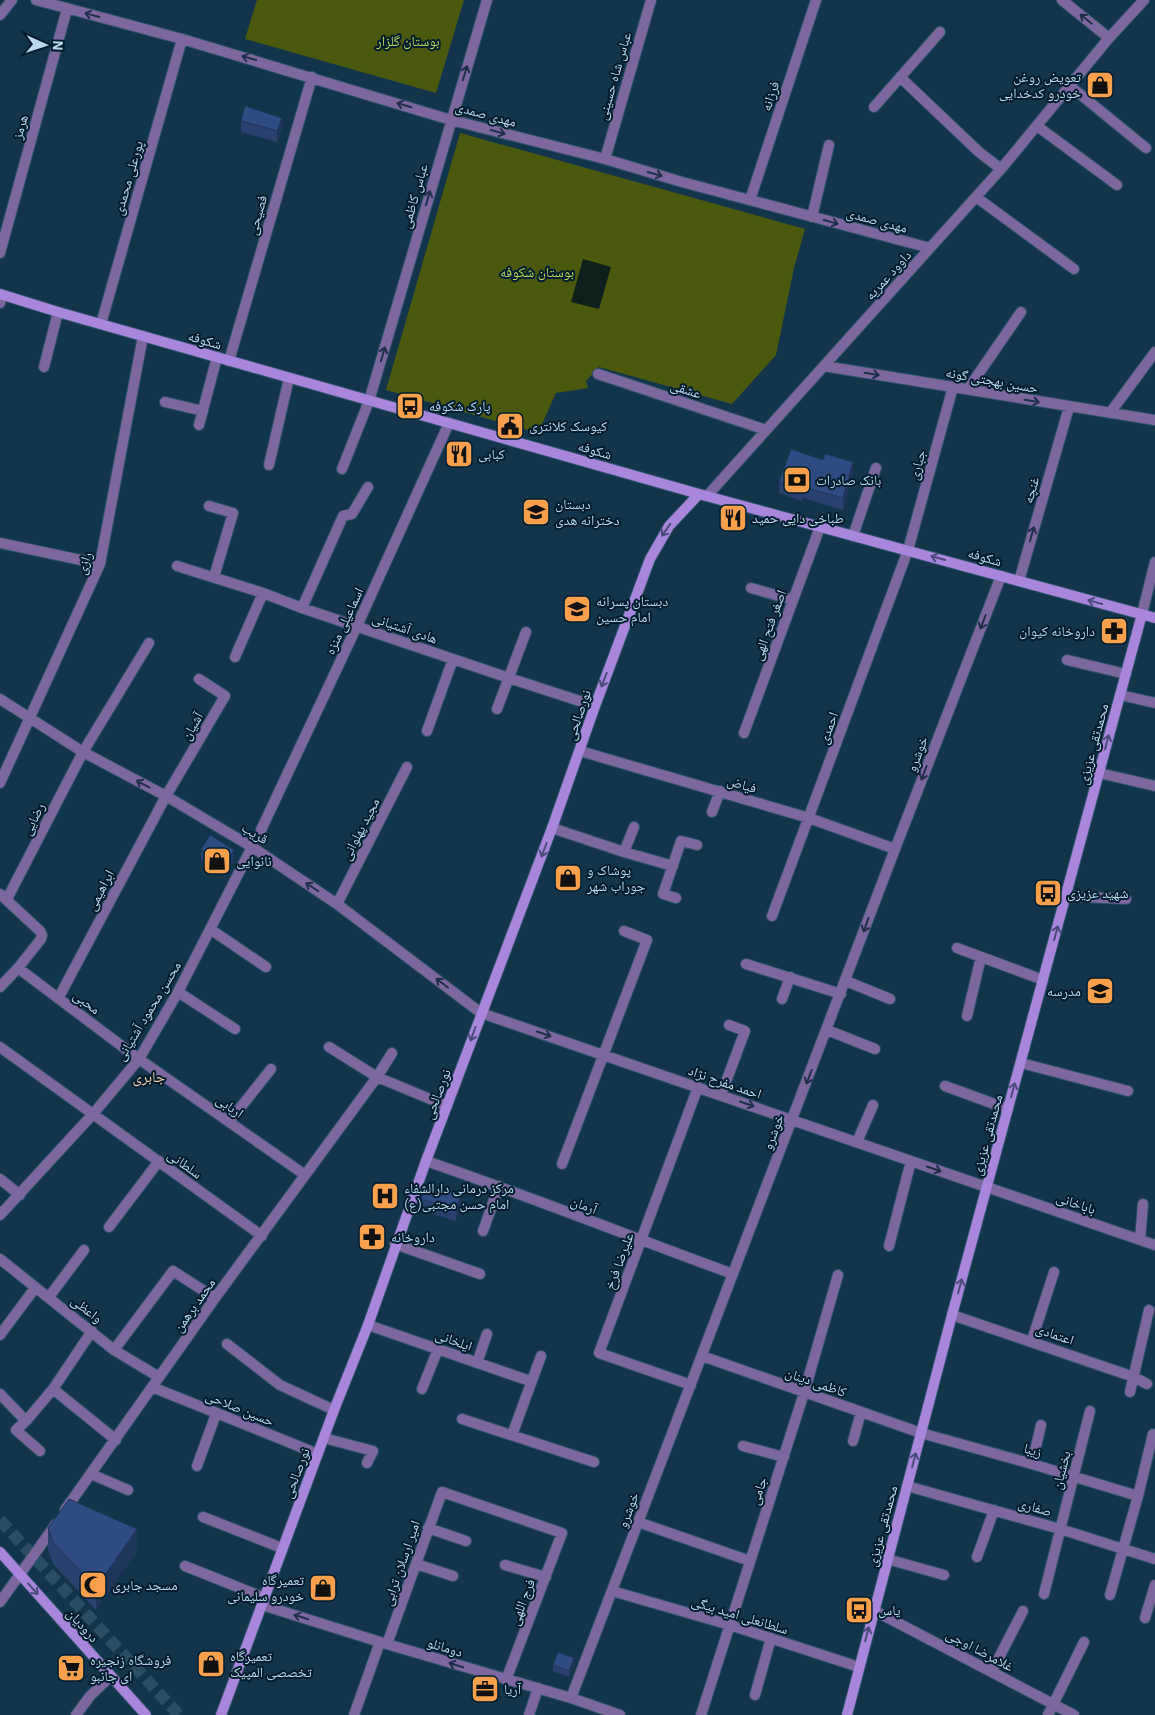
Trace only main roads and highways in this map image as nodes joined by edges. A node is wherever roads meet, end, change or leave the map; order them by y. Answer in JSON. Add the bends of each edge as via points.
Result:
{"nodes":[{"id":1,"x":1,"y":297,"type":"edge"},
{"id":2,"x":703,"y":495,"type":"junction"},
{"id":3,"x":1142,"y":614,"type":"junction"},
{"id":4,"x":1155,"y":618,"type":"edge"},
{"id":5,"x":0,"y":1552,"type":"edge"},
{"id":6,"x":146,"y":1715,"type":"edge"},
{"id":7,"x":222,"y":1715,"type":"edge"},
{"id":8,"x":847,"y":1715,"type":"edge"}],
"edges":[{"from":1,"to":2,"type":"main road","name":"شکوفه"},
{"from":3,"to":2,"type":"main road","name":"شکوفه","one_way":true},
{"from":2,"to":7,"type":"main road","name":"نورصالحی","one_way":true,"via":[[669,526],[650,559]]},
{"from":3,"to":4,"type":"main road","name":"شکوفه"},
{"from":8,"to":3,"type":"main road","name":"محمدتقی عزیزی","one_way":true},
{"from":5,"to":6,"type":"main road","name":"درودیان","one_way":true}]}
